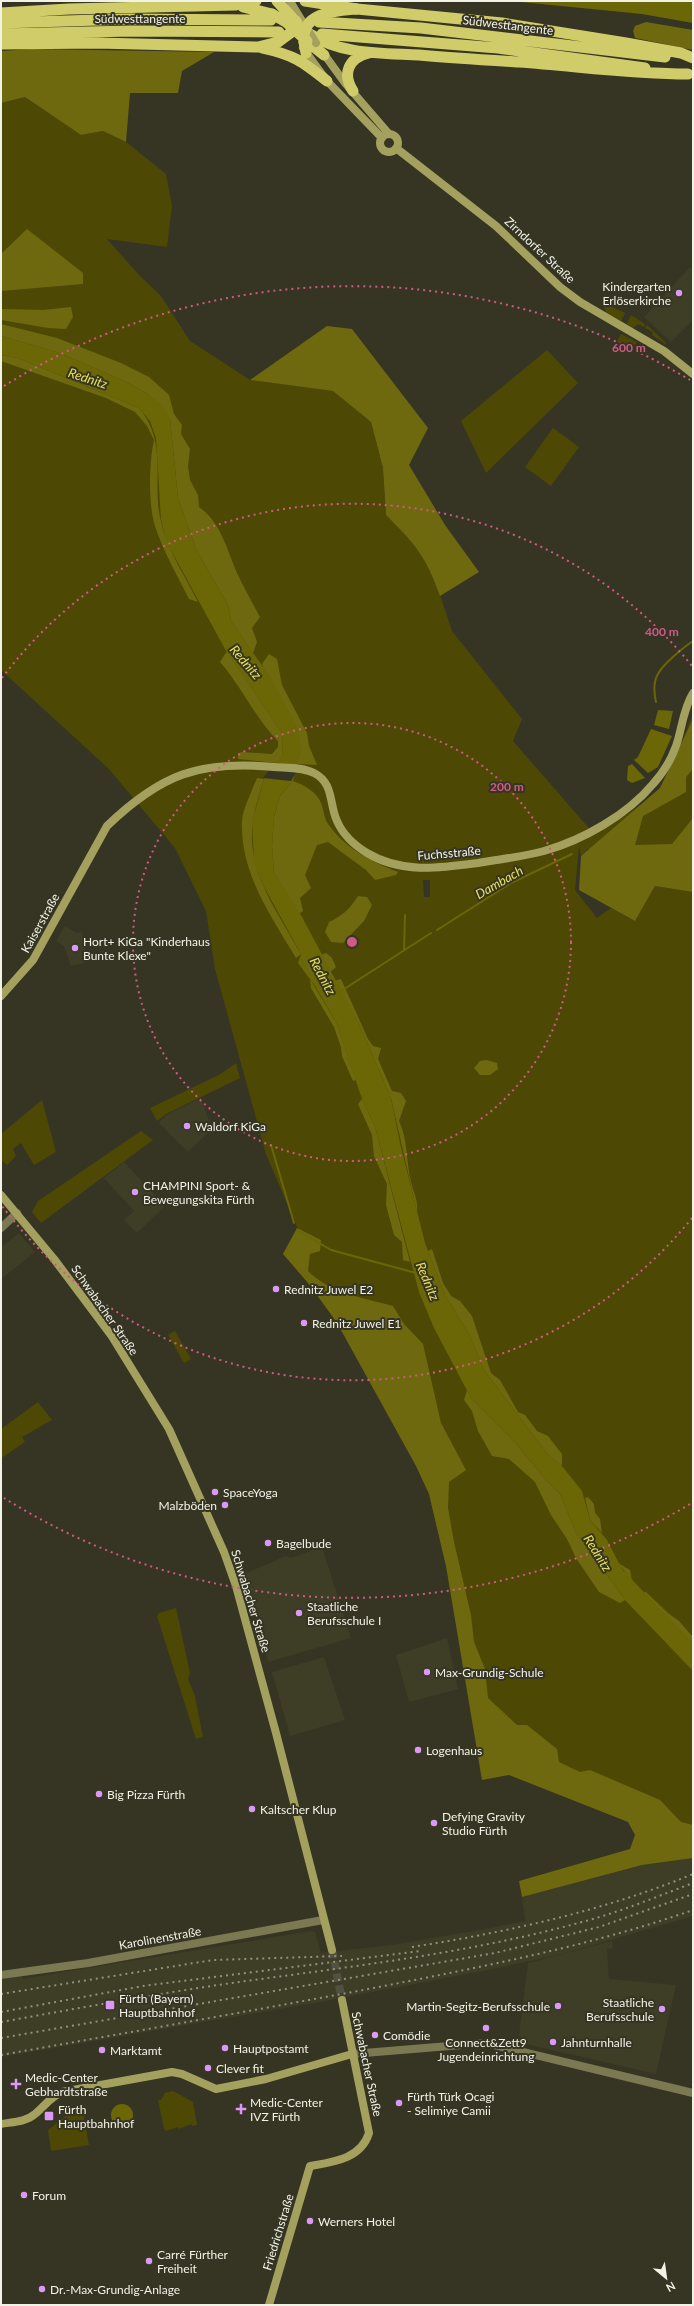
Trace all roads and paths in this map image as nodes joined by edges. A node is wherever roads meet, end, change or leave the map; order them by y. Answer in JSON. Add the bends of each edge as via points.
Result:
{"nodes":[{"id":1,"x":256,"y":1,"type":"edge"},
{"id":2,"x":277,"y":1,"type":"edge"},
{"id":3,"x":290,"y":1,"type":"edge"},
{"id":4,"x":305,"y":1,"type":"edge"},
{"id":5,"x":235,"y":5,"type":"junction"},
{"id":6,"x":359,"y":10,"type":"junction"},
{"id":7,"x":1,"y":13,"type":"edge"},
{"id":8,"x":271,"y":20,"type":"dead end"},
{"id":9,"x":1,"y":22,"type":"edge"},
{"id":10,"x":319,"y":22,"type":"dead end"},
{"id":11,"x":1,"y":34,"type":"edge"},
{"id":12,"x":304,"y":34,"type":"junction"},
{"id":13,"x":278,"y":37,"type":"junction"},
{"id":14,"x":1,"y":44,"type":"edge"},
{"id":15,"x":258,"y":47,"type":"junction"},
{"id":16,"x":372,"y":52,"type":"junction"},
{"id":17,"x":324,"y":56,"type":"joint"},
{"id":18,"x":693,"y":58,"type":"edge"},
{"id":19,"x":693,"y":61,"type":"edge"},
{"id":20,"x":691,"y":75,"type":"edge"},
{"id":21,"x":327,"y":81,"type":"junction"},
{"id":22,"x":353,"y":91,"type":"junction"},
{"id":23,"x":385,"y":136,"type":"junction"},
{"id":24,"x":396,"y":148,"type":"junction"},
{"id":25,"x":693,"y":374,"type":"edge"},
{"id":26,"x":693,"y":693,"type":"edge"},
{"id":27,"x":91,"y":854,"type":"joint"},
{"id":28,"x":1,"y":996,"type":"edge"},
{"id":29,"x":1,"y":1195,"type":"edge"},
{"id":30,"x":17,"y":1213,"type":"junction"},
{"id":31,"x":1,"y":1228,"type":"edge"},
{"id":32,"x":323,"y":1920,"type":"junction"},
{"id":33,"x":332,"y":1950,"type":"tunnel mouth"},
{"id":34,"x":1,"y":1975,"type":"edge"},
{"id":35,"x":342,"y":2000,"type":"tunnel mouth"},
{"id":36,"x":352,"y":2054,"type":"junction"},
{"id":37,"x":693,"y":2093,"type":"edge"},
{"id":38,"x":1,"y":2124,"type":"edge"},
{"id":39,"x":310,"y":2166,"type":"joint"},
{"id":40,"x":269,"y":2305,"type":"edge"}],
"edges":[{"from":1,"to":5,"type":"highway"},
{"from":2,"to":12,"type":"highway","bridge":true},
{"from":3,"to":12,"type":"main road"},
{"from":4,"to":6,"type":"highway","bridge":true},
{"from":5,"to":7,"type":"highway","via":[[69,8]]},
{"from":5,"to":12,"type":"highway","bridge":true,"via":[[272,14]]},
{"from":6,"to":12,"type":"highway","bridge":true,"via":[[321,14],[308,23]]},
{"from":6,"to":18,"type":"highway","via":[[502,23],[681,53]]},
{"from":8,"to":9,"type":"highway","name":"Südwesttangente","via":[[130,19]]},
{"from":10,"to":19,"type":"highway","name":"Südwesttangente","via":[[421,28]]},
{"from":11,"to":13,"type":"highway","name":"Südwesttangente","via":[[131,31]]},
{"from":12,"to":13,"type":"highway","bridge":true},
{"from":12,"to":16,"type":"highway","via":[[329,44]]},
{"from":12,"to":17,"type":"highway"},
{"from":12,"to":20,"type":"highway","name":"Südwesttangente","via":[[498,48]]},
{"from":12,"to":21,"type":"main road"},
{"from":13,"to":15,"type":"highway"},
{"from":14,"to":15,"type":"highway","via":[[98,43]]},
{"from":15,"to":21,"type":"highway","via":[[286,53],[301,60]]},
{"from":16,"to":20,"type":"highway","via":[[521,62],[640,74]]},
{"from":16,"to":22,"type":"highway","via":[[358,56],[349,66],[347,78]]},
{"from":17,"to":22,"type":"main road"},
{"from":21,"to":23,"type":"main road"},
{"from":22,"to":23,"type":"main road"},
{"from":23,"to":24,"type":"main road","via":[[396,139]]},
{"from":23,"to":24,"type":"main road","via":[[380,144],[384,150],[392,151]]},
{"from":24,"to":25,"type":"main road","name":"Zirndorfer Straße","via":[[496,226],[560,287],[664,351]]},
{"from":26,"to":27,"type":"main road","name":"Fuchsstraße","via":[[672,757],[653,785],[628,807],[595,828],[558,846],[531,854],[427,868],[407,868],[369,854],[348,839],[337,821],[326,785],[314,772],[220,765],[192,771],[170,780],[122,811],[107,826]]},
{"from":27,"to":28,"type":"main road","name":"Kaiserstraße","via":[[33,960]]},
{"from":29,"to":30,"type":"main road","name":"Schwabacher Straße"},
{"from":30,"to":31,"type":"street"},
{"from":30,"to":32,"type":"main road","name":"Schwabacher Straße","via":[[111,1335],[163,1420],[224,1552],[238,1592],[276,1733]]},
{"from":32,"to":33,"type":"main road","name":"Schwabacher Straße"},
{"from":32,"to":34,"type":"street","name":"Karolinenstraße","via":[[72,1965]]},
{"from":35,"to":36,"type":"main road","name":"Schwabacher Straße"},
{"from":36,"to":37,"type":"street","via":[[486,2043]]},
{"from":36,"to":38,"type":"main road","via":[[266,2079],[216,2089],[172,2072],[62,2092],[51,2096],[34,2115]]},
{"from":36,"to":39,"type":"main road","name":"Schwabacher Straße","via":[[369,2133],[363,2145],[341,2161]]},
{"from":39,"to":40,"type":"main road","name":"Friedrichstraße"}]}
